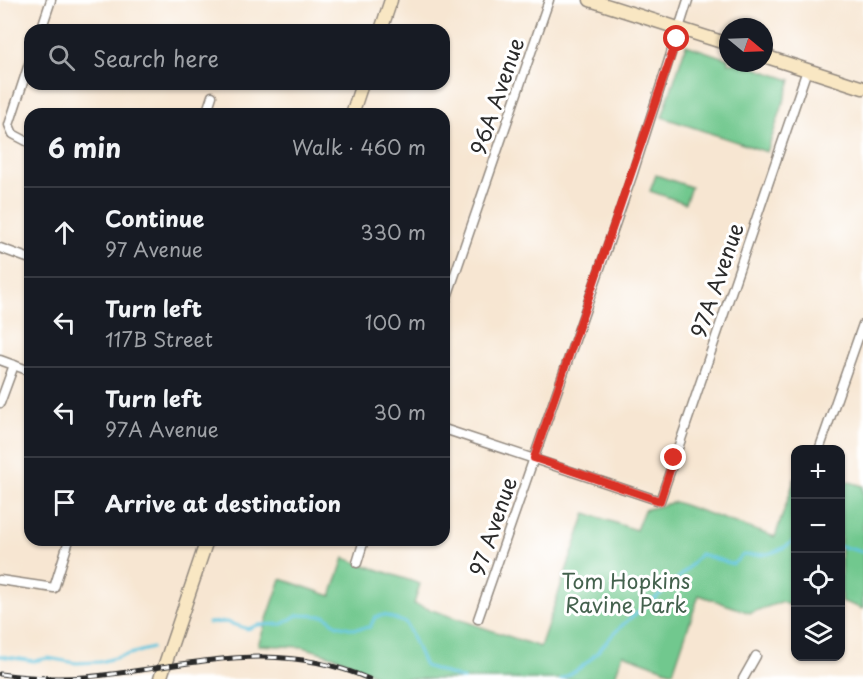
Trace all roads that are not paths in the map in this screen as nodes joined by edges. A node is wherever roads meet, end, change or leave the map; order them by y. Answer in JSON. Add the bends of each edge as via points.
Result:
{"nodes":[{"id":1,"x":51,"y":0,"type":"edge"},
{"id":2,"x":391,"y":0,"type":"edge"},
{"id":3,"x":549,"y":0,"type":"edge"},
{"id":4,"x":590,"y":0,"type":"edge"},
{"id":5,"x":688,"y":0,"type":"edge"},
{"id":6,"x":43,"y":24,"type":"edge"},
{"id":7,"x":383,"y":24,"type":"edge"},
{"id":8,"x":680,"y":28,"type":"junction"},
{"id":9,"x":719,"y":41,"type":"edge"},
{"id":10,"x":773,"y":59,"type":"edge"},
{"id":11,"x":807,"y":70,"type":"junction"},
{"id":12,"x":24,"y":77,"type":"edge"},
{"id":13,"x":863,"y":88,"type":"edge"},
{"id":14,"x":360,"y":90,"type":"edge"},
{"id":15,"x":212,"y":96,"type":"dead end"},
{"id":16,"x":208,"y":108,"type":"edge"},
{"id":17,"x":354,"y":108,"type":"edge"},
{"id":18,"x":24,"y":139,"type":"edge"},
{"id":19,"x":0,"y":248,"type":"edge"},
{"id":20,"x":24,"y":257,"type":"edge"},
{"id":21,"x":450,"y":289,"type":"edge"},
{"id":22,"x":863,"y":324,"type":"edge"},
{"id":23,"x":0,"y":360,"type":"edge"},
{"id":24,"x":14,"y":365,"type":"junction"},
{"id":25,"x":24,"y":368,"type":"edge"},
{"id":26,"x":0,"y":403,"type":"edge"},
{"id":27,"x":450,"y":431,"type":"edge"},
{"id":28,"x":821,"y":445,"type":"edge"},
{"id":29,"x":534,"y":458,"type":"junction"},
{"id":30,"x":67,"y":546,"type":"edge"},
{"id":31,"x":205,"y":546,"type":"edge"},
{"id":32,"x":362,"y":546,"type":"edge"},
{"id":33,"x":357,"y":562,"type":"dead end"},
{"id":34,"x":0,"y":580,"type":"edge"},
{"id":35,"x":478,"y":620,"type":"dead end"},
{"id":36,"x":756,"y":657,"type":"dead end"},
{"id":37,"x":160,"y":679,"type":"edge"},
{"id":38,"x":743,"y":679,"type":"edge"}],
"edges":[{"from":1,"to":6,"type":"street"},
{"from":2,"to":7,"type":"street"},
{"from":3,"to":21,"type":"street","name":"96A Avenue"},
{"from":4,"to":8,"type":"street"},
{"from":5,"to":8,"type":"street","name":"97 Avenue"},
{"from":8,"to":9,"type":"street"},
{"from":8,"to":29,"type":"street","name":"97 Avenue"},
{"from":10,"to":11,"type":"street"},
{"from":11,"to":13,"type":"street"},
{"from":11,"to":29,"type":"street","name":"97A Avenue","via":[[660,501]]},
{"from":12,"to":18,"type":"street","via":[[11,113],[10,131]]},
{"from":14,"to":17,"type":"street"},
{"from":15,"to":16,"type":"street"},
{"from":19,"to":20,"type":"street"},
{"from":22,"to":28,"type":"street"},
{"from":23,"to":24,"type":"street"},
{"from":24,"to":25,"type":"street"},
{"from":24,"to":26,"type":"street"},
{"from":27,"to":29,"type":"street"},
{"from":29,"to":35,"type":"street","name":"97 Avenue"},
{"from":30,"to":34,"type":"street","via":[[54,588]]},
{"from":31,"to":37,"type":"street"},
{"from":32,"to":33,"type":"street"},
{"from":36,"to":38,"type":"street"}]}
